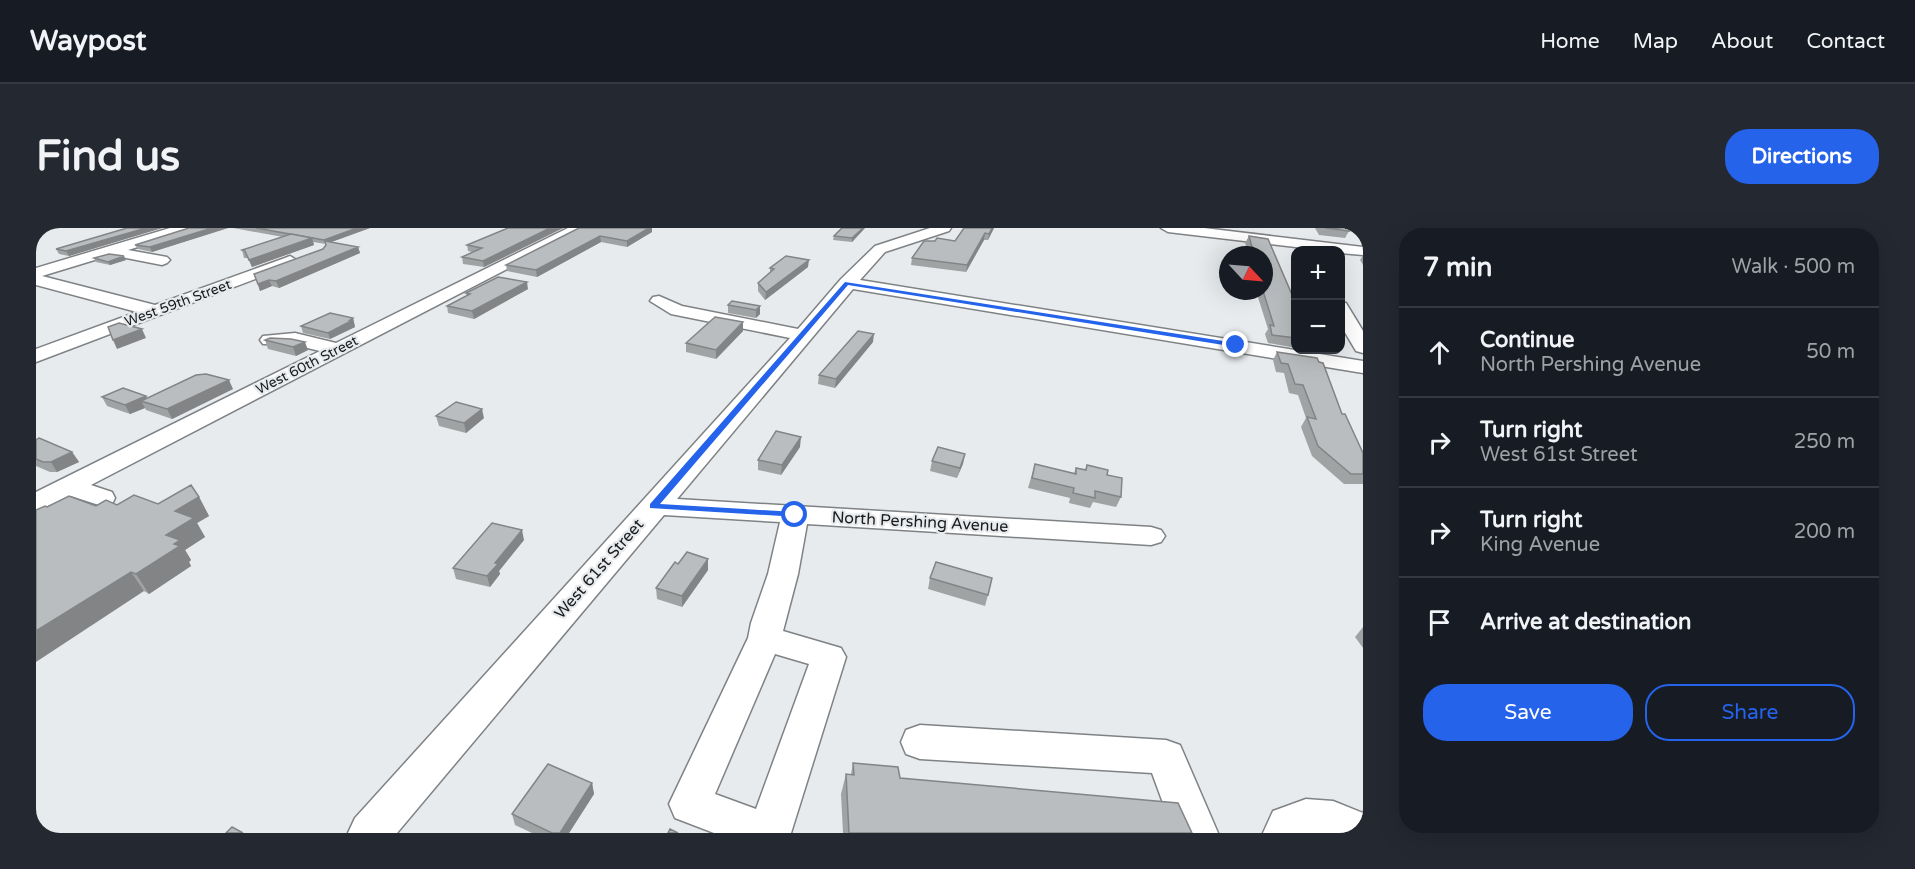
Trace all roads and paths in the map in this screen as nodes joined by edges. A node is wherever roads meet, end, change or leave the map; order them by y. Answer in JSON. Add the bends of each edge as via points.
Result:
{"nodes":[{"id":1,"x":185,"y":228,"type":"edge"},
{"id":2,"x":579,"y":228,"type":"edge"},
{"id":3,"x":944,"y":228,"type":"edge"},
{"id":4,"x":1168,"y":228,"type":"edge"},
{"id":5,"x":885,"y":239,"type":"edge"},
{"id":6,"x":1301,"y":246,"type":"edge"},
{"id":7,"x":1345,"y":250,"type":"edge"},
{"id":8,"x":1363,"y":251,"type":"edge"},
{"id":9,"x":106,"y":252,"type":"junction"},
{"id":10,"x":308,"y":254,"type":"edge"},
{"id":11,"x":162,"y":260,"type":"dead end"},
{"id":12,"x":36,"y":273,"type":"edge"},
{"id":13,"x":36,"y":280,"type":"edge"},
{"id":14,"x":847,"y":283,"type":"junction"},
{"id":15,"x":658,"y":301,"type":"dead end"},
{"id":16,"x":155,"y":311,"type":"junction"},
{"id":17,"x":1345,"y":314,"type":"edge"},
{"id":18,"x":802,"y":335,"type":"junction"},
{"id":19,"x":270,"y":340,"type":"edge"},
{"id":20,"x":1363,"y":347,"type":"edge"},
{"id":21,"x":338,"y":350,"type":"junction"},
{"id":22,"x":36,"y":356,"type":"edge"},
{"id":23,"x":1363,"y":367,"type":"edge"},
{"id":24,"x":69,"y":486,"type":"junction"},
{"id":25,"x":102,"y":498,"type":"dead end"},
{"id":26,"x":36,"y":503,"type":"edge"},
{"id":27,"x":653,"y":506,"type":"junction"},
{"id":28,"x":795,"y":515,"type":"junction"},
{"id":29,"x":1151,"y":536,"type":"dead end"},
{"id":30,"x":765,"y":638,"type":"junction"},
{"id":31,"x":920,"y":742,"type":"dead end"},
{"id":32,"x":370,"y":833,"type":"edge"},
{"id":33,"x":768,"y":833,"type":"edge"},
{"id":34,"x":1196,"y":833,"type":"edge"},
{"id":35,"x":1286,"y":833,"type":"edge"},
{"id":36,"x":1359,"y":833,"type":"edge"}],
"edges":[{"from":1,"to":9,"type":"street"},
{"from":2,"to":21,"type":"street","name":"West 60th Street"},
{"from":3,"to":5,"type":"street","name":"West 61st Street"},
{"from":4,"to":6,"type":"street"},
{"from":5,"to":14,"type":"street","name":"West 61st Street"},
{"from":7,"to":8,"type":"street"},
{"from":9,"to":11,"type":"street"},
{"from":9,"to":12,"type":"street"},
{"from":10,"to":16,"type":"street","name":"West 59th Street"},
{"from":13,"to":16,"type":"street"},
{"from":14,"to":18,"type":"street","name":"West 61st Street"},
{"from":14,"to":23,"type":"street"},
{"from":15,"to":18,"type":"street","via":[[677,310]]},
{"from":16,"to":22,"type":"street","name":"West 59th Street"},
{"from":17,"to":20,"type":"street"},
{"from":18,"to":27,"type":"street","name":"West 61st Street"},
{"from":19,"to":21,"type":"street","via":[[295,339]]},
{"from":21,"to":24,"type":"street","name":"West 60th Street"},
{"from":24,"to":25,"type":"street"},
{"from":24,"to":26,"type":"street","name":"West 60th Street"},
{"from":27,"to":28,"type":"street","name":"North Pershing Avenue"},
{"from":27,"to":32,"type":"street","name":"West 61st Street"},
{"from":28,"to":29,"type":"street","name":"North Pershing Avenue"},
{"from":28,"to":30,"type":"street"},
{"from":30,"to":33,"type":"street","via":[[829,657]]},
{"from":30,"to":33,"type":"street","via":[[690,804]]},
{"from":31,"to":34,"type":"street","via":[[1166,757]]},
{"from":35,"to":36,"type":"street","via":[[1288,825],[1311,817]]}]}
